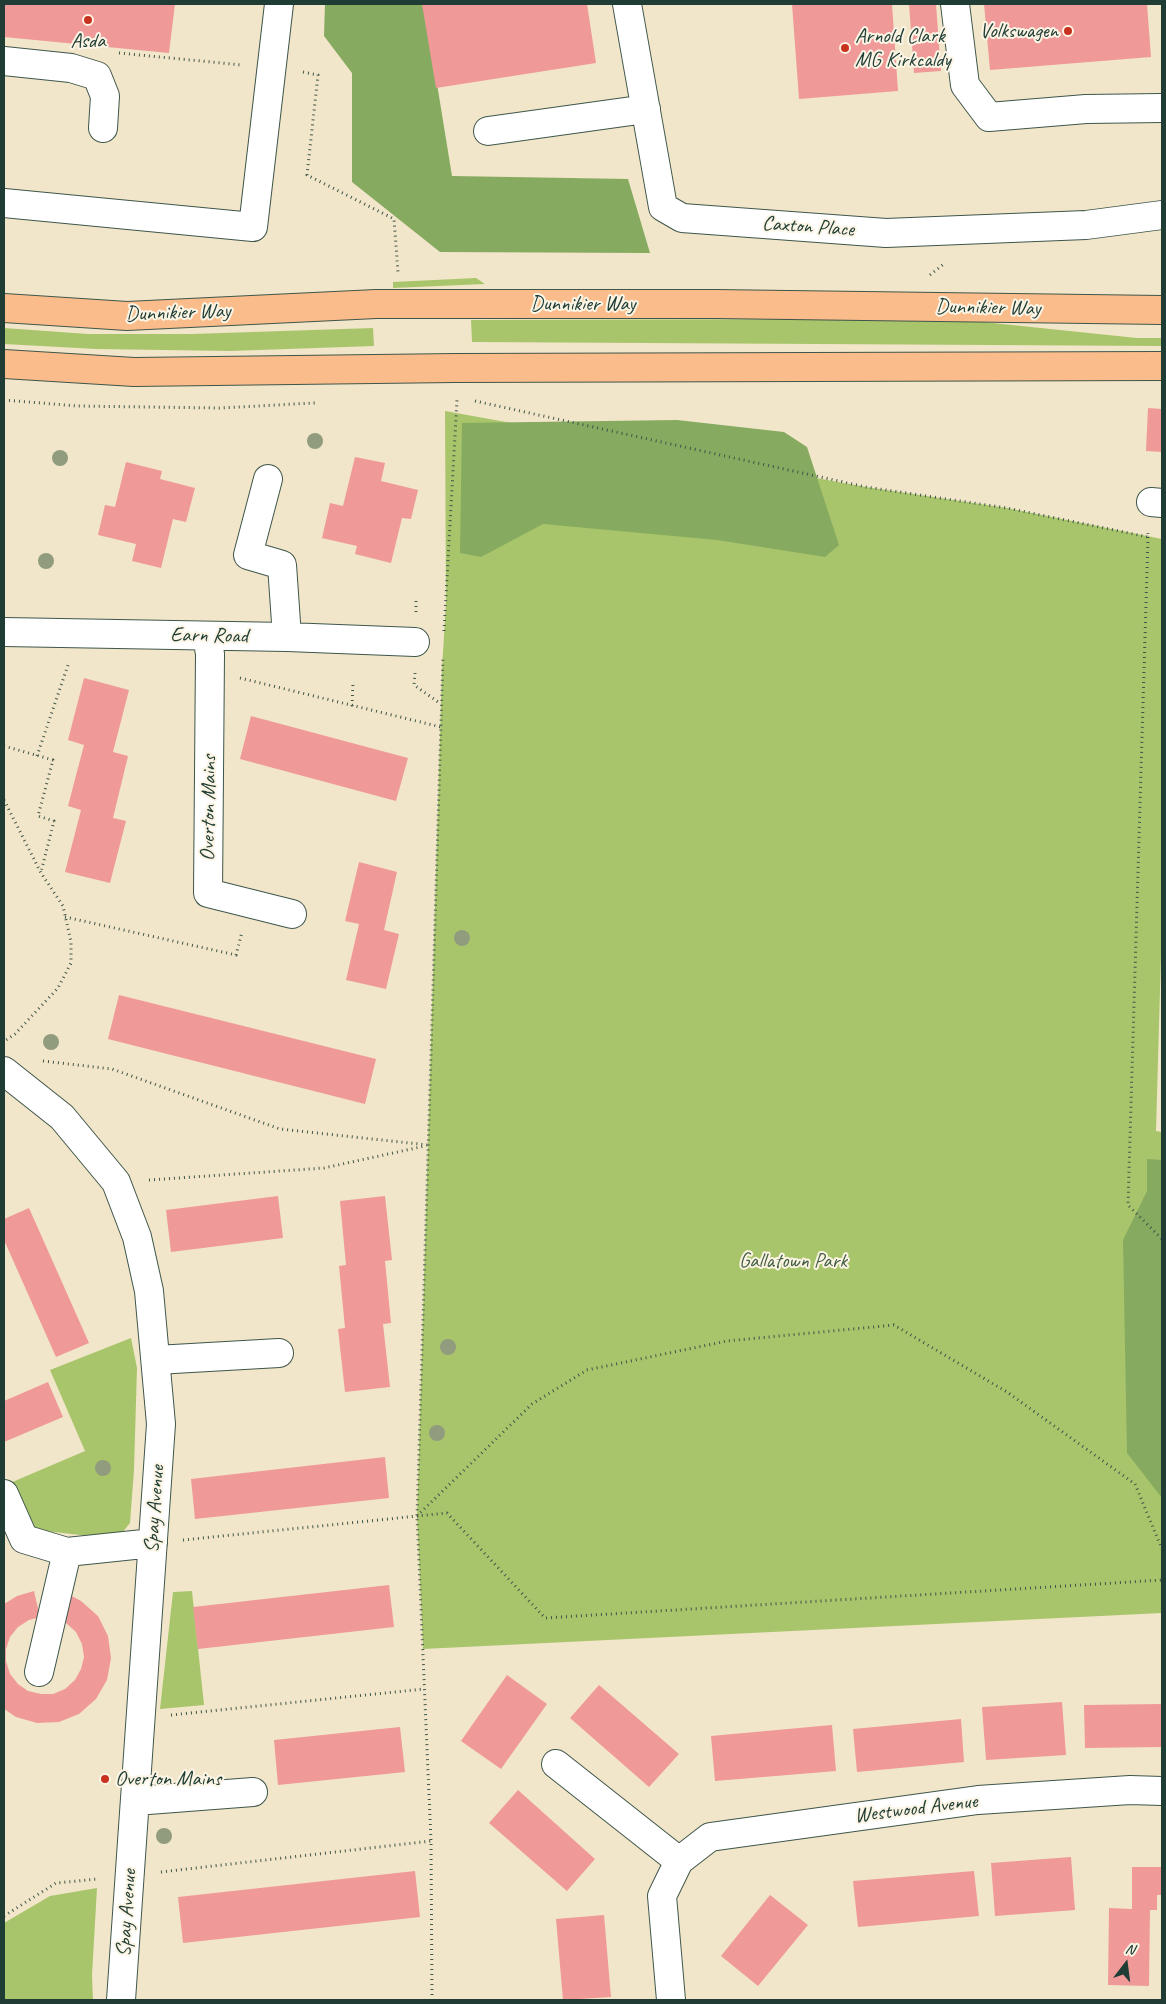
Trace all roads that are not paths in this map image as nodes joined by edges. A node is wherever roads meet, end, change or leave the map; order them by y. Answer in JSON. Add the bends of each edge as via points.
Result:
{"nodes":[{"id":1,"x":279,"y":4,"type":"edge"},
{"id":2,"x":627,"y":4,"type":"edge"},
{"id":3,"x":955,"y":4,"type":"edge"},
{"id":4,"x":4,"y":61,"type":"edge"},
{"id":5,"x":1162,"y":108,"type":"edge"},
{"id":6,"x":646,"y":109,"type":"junction"},
{"id":7,"x":103,"y":128,"type":"dead end"},
{"id":8,"x":488,"y":131,"type":"dead end"},
{"id":9,"x":4,"y":203,"type":"edge"},
{"id":10,"x":1162,"y":215,"type":"edge"},
{"id":11,"x":4,"y":308,"type":"edge"},
{"id":12,"x":1162,"y":310,"type":"edge"},
{"id":13,"x":4,"y":364,"type":"edge"},
{"id":14,"x":1162,"y":366,"type":"edge"},
{"id":15,"x":268,"y":479,"type":"dead end"},
{"id":16,"x":4,"y":632,"type":"edge"},
{"id":17,"x":207,"y":636,"type":"junction"},
{"id":18,"x":287,"y":637,"type":"junction"},
{"id":19,"x":415,"y":642,"type":"road end"},
{"id":20,"x":292,"y":914,"type":"dead end"},
{"id":21,"x":4,"y":1071,"type":"edge"},
{"id":22,"x":279,"y":1353,"type":"dead end"},
{"id":23,"x":156,"y":1360,"type":"junction"},
{"id":24,"x":4,"y":1494,"type":"edge"},
{"id":25,"x":153,"y":1542,"type":"junction"},
{"id":26,"x":67,"y":1552,"type":"junction"},
{"id":27,"x":39,"y":1672,"type":"dead end"},
{"id":28,"x":556,"y":1764,"type":"dead end"},
{"id":29,"x":1162,"y":1791,"type":"edge"},
{"id":30,"x":253,"y":1792,"type":"dead end"},
{"id":31,"x":135,"y":1801,"type":"junction"},
{"id":32,"x":679,"y":1861,"type":"junction"},
{"id":33,"x":121,"y":2000,"type":"edge"},
{"id":34,"x":671,"y":2000,"type":"edge"}],
"edges":[{"from":1,"to":9,"type":"street","via":[[253,227]]},
{"from":2,"to":6,"type":"street","name":"Caxton Place"},
{"from":3,"to":5,"type":"street","via":[[965,85],[989,118],[1086,109]]},
{"from":4,"to":7,"type":"street","via":[[71,68],[97,76],[105,96]]},
{"from":6,"to":8,"type":"street"},
{"from":6,"to":10,"type":"street","name":"Caxton Place","via":[[663,208],[682,218],[886,233],[1086,225]]},
{"from":11,"to":12,"type":"main road","name":"Dunnikier Way","via":[[127,316],[376,304],[715,304]]},
{"from":13,"to":14,"type":"main road","via":[[134,372]]},
{"from":15,"to":18,"type":"street","via":[[248,555],[282,565]]},
{"from":16,"to":17,"type":"street","name":"Earn Road"},
{"from":17,"to":18,"type":"street","name":"Earn Road"},
{"from":17,"to":20,"type":"street","name":"Overton Mains","via":[[210,654],[208,894]]},
{"from":18,"to":19,"type":"street","name":"Earn Road"},
{"from":21,"to":23,"type":"street","name":"Spay Avenue","via":[[62,1117],[116,1182],[137,1237],[150,1291]]},
{"from":22,"to":23,"type":"street"},
{"from":23,"to":25,"type":"street","name":"Spay Avenue","via":[[161,1424]]},
{"from":24,"to":26,"type":"street","via":[[24,1539]]},
{"from":25,"to":26,"type":"street"},
{"from":25,"to":31,"type":"street","name":"Spay Avenue"},
{"from":26,"to":27,"type":"street"},
{"from":28,"to":32,"type":"street"},
{"from":29,"to":32,"type":"street","name":"Westwood Avenue","via":[[1130,1790],[978,1800],[710,1837]]},
{"from":30,"to":31,"type":"street"},
{"from":31,"to":33,"type":"street","name":"Spay Avenue"},
{"from":32,"to":34,"type":"street","name":"Westwood Avenue","via":[[662,1896]]}]}
